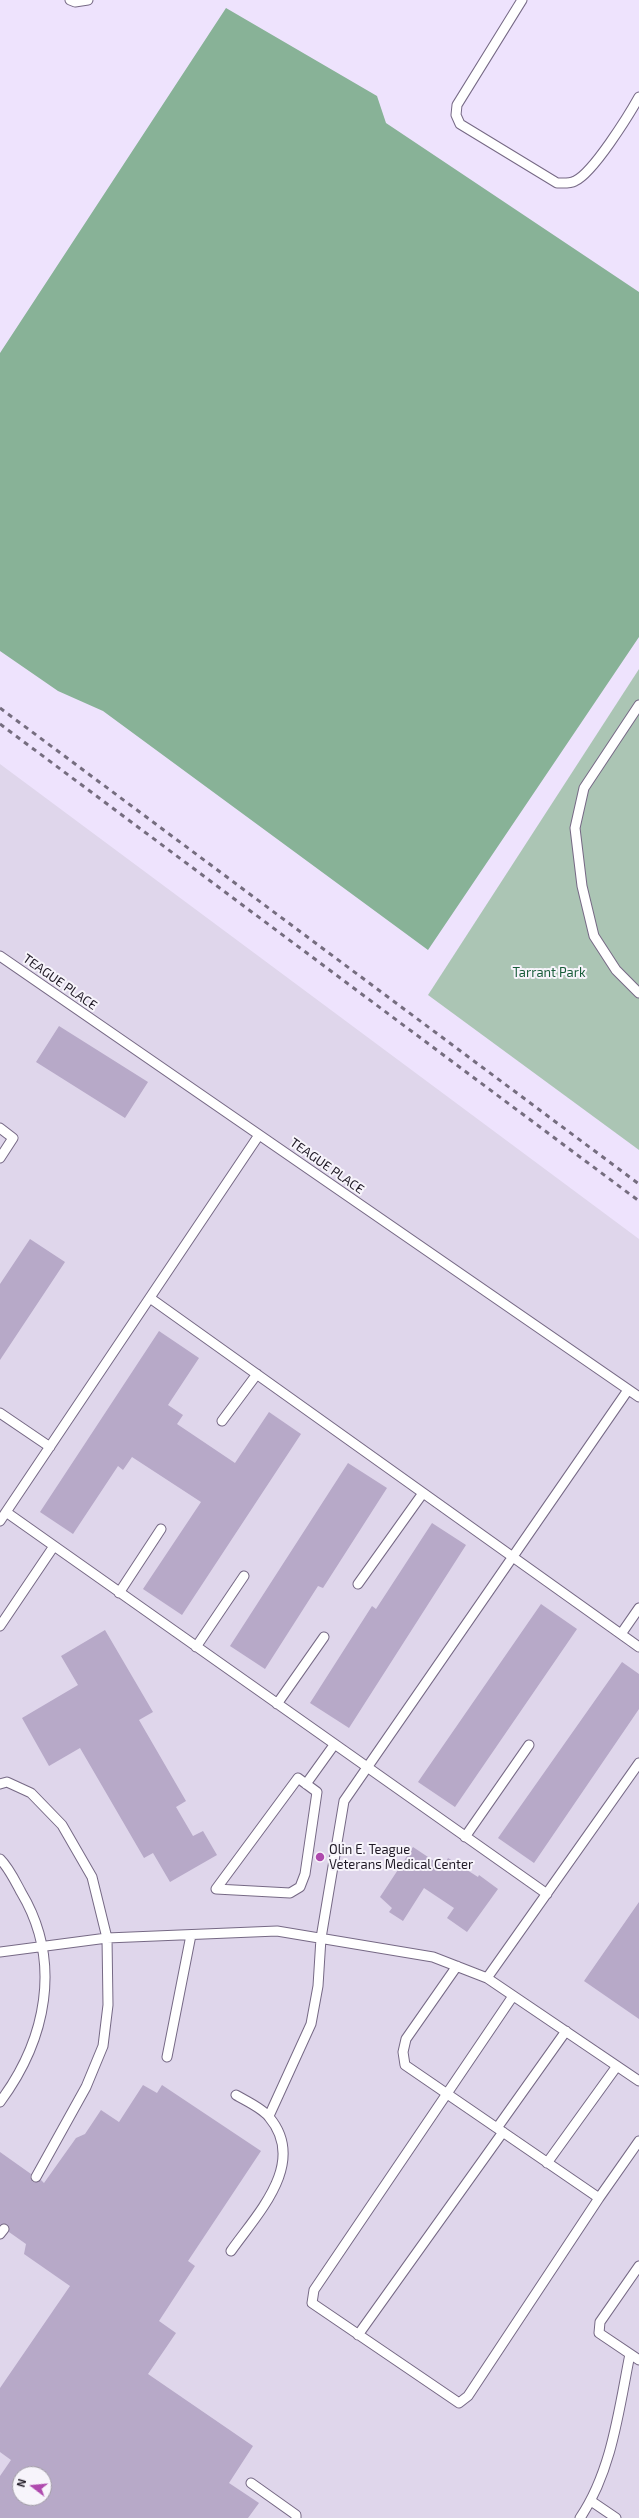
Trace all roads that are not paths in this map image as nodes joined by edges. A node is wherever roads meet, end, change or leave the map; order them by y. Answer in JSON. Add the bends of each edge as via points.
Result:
{"nodes":[{"id":1,"x":70,"y":0,"type":"edge"},
{"id":2,"x":88,"y":0,"type":"edge"},
{"id":3,"x":522,"y":0,"type":"edge"},
{"id":4,"x":639,"y":97,"type":"edge"},
{"id":5,"x":639,"y":706,"type":"edge"},
{"id":6,"x":1,"y":960,"type":"edge"},
{"id":7,"x":639,"y":993,"type":"edge"},
{"id":8,"x":0,"y":1128,"type":"edge"},
{"id":9,"x":259,"y":1135,"type":"junction"},
{"id":10,"x":0,"y":1158,"type":"edge"},
{"id":11,"x":150,"y":1298,"type":"junction"},
{"id":12,"x":257,"y":1374,"type":"junction"},
{"id":13,"x":628,"y":1390,"type":"junction"},
{"id":14,"x":639,"y":1397,"type":"edge"},
{"id":15,"x":0,"y":1413,"type":"edge"},
{"id":16,"x":222,"y":1421,"type":"dead end"},
{"id":17,"x":50,"y":1447,"type":"junction"},
{"id":18,"x":423,"y":1493,"type":"junction"},
{"id":19,"x":6,"y":1512,"type":"junction"},
{"id":20,"x":0,"y":1522,"type":"edge"},
{"id":21,"x":162,"y":1529,"type":"dead end"},
{"id":22,"x":54,"y":1546,"type":"junction"},
{"id":23,"x":514,"y":1558,"type":"junction"},
{"id":24,"x":244,"y":1576,"type":"dead end"},
{"id":25,"x":358,"y":1584,"type":"dead end"},
{"id":26,"x":120,"y":1593,"type":"junction"},
{"id":27,"x":639,"y":1608,"type":"edge"},
{"id":28,"x":0,"y":1626,"type":"edge"},
{"id":29,"x":621,"y":1634,"type":"junction"},
{"id":30,"x":324,"y":1637,"type":"dead end"},
{"id":31,"x":196,"y":1647,"type":"junction"},
{"id":32,"x":639,"y":1647,"type":"edge"},
{"id":33,"x":277,"y":1704,"type":"junction"},
{"id":34,"x":334,"y":1745,"type":"junction"},
{"id":35,"x":529,"y":1745,"type":"dead end"},
{"id":36,"x":639,"y":1763,"type":"edge"},
{"id":37,"x":367,"y":1768,"type":"junction"},
{"id":38,"x":0,"y":1784,"type":"edge"},
{"id":39,"x":306,"y":1784,"type":"junction"},
{"id":40,"x":465,"y":1837,"type":"junction"},
{"id":41,"x":0,"y":1859,"type":"edge"},
{"id":42,"x":547,"y":1894,"type":"junction"},
{"id":43,"x":190,"y":1935,"type":"junction"},
{"id":44,"x":107,"y":1938,"type":"junction"},
{"id":45,"x":321,"y":1938,"type":"junction"},
{"id":46,"x":43,"y":1946,"type":"junction"},
{"id":47,"x":0,"y":1952,"type":"edge"},
{"id":48,"x":456,"y":1966,"type":"junction"},
{"id":49,"x":487,"y":1978,"type":"junction"},
{"id":50,"x":513,"y":1996,"type":"junction"},
{"id":51,"x":566,"y":2031,"type":"junction"},
{"id":52,"x":167,"y":2057,"type":"dead end"},
{"id":53,"x":617,"y":2066,"type":"junction"},
{"id":54,"x":639,"y":2081,"type":"edge"},
{"id":55,"x":447,"y":2093,"type":"junction"},
{"id":56,"x":236,"y":2095,"type":"dead end"},
{"id":57,"x":0,"y":2102,"type":"edge"},
{"id":58,"x":269,"y":2116,"type":"junction"},
{"id":59,"x":500,"y":2130,"type":"junction"},
{"id":60,"x":639,"y":2142,"type":"edge"},
{"id":61,"x":547,"y":2163,"type":"junction"},
{"id":62,"x":36,"y":2177,"type":"dead end"},
{"id":63,"x":599,"y":2198,"type":"junction"},
{"id":64,"x":231,"y":2251,"type":"dead end"},
{"id":65,"x":639,"y":2266,"type":"edge"},
{"id":66,"x":358,"y":2335,"type":"junction"},
{"id":67,"x":630,"y":2354,"type":"junction"},
{"id":68,"x":639,"y":2360,"type":"edge"},
{"id":69,"x":251,"y":2483,"type":"dead end"},
{"id":70,"x":591,"y":2501,"type":"junction"},
{"id":71,"x":296,"y":2518,"type":"edge"},
{"id":72,"x":580,"y":2518,"type":"edge"},
{"id":73,"x":616,"y":2518,"type":"edge"}],
"edges":[{"from":1,"to":2,"type":"lane"},
{"from":3,"to":4,"type":"lane","via":[[457,105],[456,115],[460,124],[557,183],[567,184],[584,174],[611,140]]},
{"from":5,"to":7,"type":"lane","via":[[584,788],[575,828],[582,886],[594,936],[616,970]]},
{"from":6,"to":9,"type":"lane","name":"TEAGUE PLACE"},
{"from":8,"to":10,"type":"lane","via":[[13,1138]]},
{"from":9,"to":11,"type":"lane"},
{"from":9,"to":13,"type":"lane","name":"TEAGUE PLACE"},
{"from":11,"to":12,"type":"lane"},
{"from":11,"to":17,"type":"lane"},
{"from":12,"to":16,"type":"lane"},
{"from":12,"to":18,"type":"lane"},
{"from":13,"to":14,"type":"lane","name":"TEAGUE PLACE"},
{"from":13,"to":23,"type":"lane"},
{"from":15,"to":17,"type":"lane"},
{"from":17,"to":19,"type":"lane"},
{"from":18,"to":23,"type":"lane"},
{"from":18,"to":25,"type":"lane"},
{"from":19,"to":20,"type":"lane"},
{"from":19,"to":22,"type":"lane"},
{"from":21,"to":26,"type":"lane"},
{"from":22,"to":26,"type":"lane"},
{"from":22,"to":28,"type":"lane"},
{"from":23,"to":29,"type":"lane"},
{"from":23,"to":37,"type":"lane"},
{"from":24,"to":31,"type":"lane"},
{"from":26,"to":31,"type":"lane"},
{"from":27,"to":29,"type":"lane"},
{"from":29,"to":32,"type":"lane"},
{"from":30,"to":33,"type":"lane"},
{"from":31,"to":33,"type":"lane"},
{"from":33,"to":34,"type":"lane"},
{"from":34,"to":37,"type":"lane"},
{"from":34,"to":39,"type":"lane"},
{"from":35,"to":40,"type":"lane"},
{"from":36,"to":42,"type":"lane"},
{"from":37,"to":40,"type":"lane"},
{"from":37,"to":45,"type":"lane","via":[[344,1801]]},
{"from":38,"to":44,"type":"lane","via":[[7,1782],[31,1793],[62,1825],[92,1877]]},
{"from":39,"to":39,"type":"lane","via":[[298,1778],[216,1889],[290,1893],[300,1887],[305,1874],[317,1792]]},
{"from":40,"to":42,"type":"lane"},
{"from":41,"to":46,"type":"lane","via":[[31,1908]]},
{"from":42,"to":49,"type":"lane"},
{"from":43,"to":44,"type":"lane"},
{"from":43,"to":45,"type":"lane","via":[[277,1931]]},
{"from":43,"to":52,"type":"lane"},
{"from":44,"to":46,"type":"lane"},
{"from":44,"to":62,"type":"lane","via":[[108,2005],[102,2046],[86,2087]]},
{"from":45,"to":48,"type":"lane","via":[[433,1957]]},
{"from":45,"to":58,"type":"lane","via":[[318,1986],[311,2024]]},
{"from":46,"to":47,"type":"lane"},
{"from":46,"to":57,"type":"lane","via":[[44,1999],[39,2027],[18,2077]]},
{"from":48,"to":49,"type":"lane"},
{"from":48,"to":55,"type":"lane","via":[[406,2039],[403,2052],[406,2065]]},
{"from":49,"to":50,"type":"lane"},
{"from":50,"to":51,"type":"lane"},
{"from":50,"to":55,"type":"lane"},
{"from":51,"to":53,"type":"lane"},
{"from":51,"to":59,"type":"lane"},
{"from":53,"to":54,"type":"lane"},
{"from":53,"to":61,"type":"lane"},
{"from":55,"to":59,"type":"lane"},
{"from":55,"to":66,"type":"lane","via":[[314,2290],[312,2303]]},
{"from":56,"to":58,"type":"lane"},
{"from":58,"to":64,"type":"lane","via":[[282,2140],[284,2162],[278,2184]]},
{"from":59,"to":61,"type":"lane"},
{"from":59,"to":66,"type":"lane"},
{"from":60,"to":63,"type":"lane"},
{"from":61,"to":63,"type":"lane"},
{"from":63,"to":66,"type":"lane","via":[[468,2396],[459,2403]]},
{"from":65,"to":67,"type":"lane","via":[[600,2322],[599,2333]]},
{"from":67,"to":68,"type":"lane"},
{"from":67,"to":70,"type":"lane","via":[[608,2452]]},
{"from":69,"to":71,"type":"lane","via":[[296,2515]]},
{"from":70,"to":72,"type":"lane"},
{"from":70,"to":73,"type":"lane"}]}
